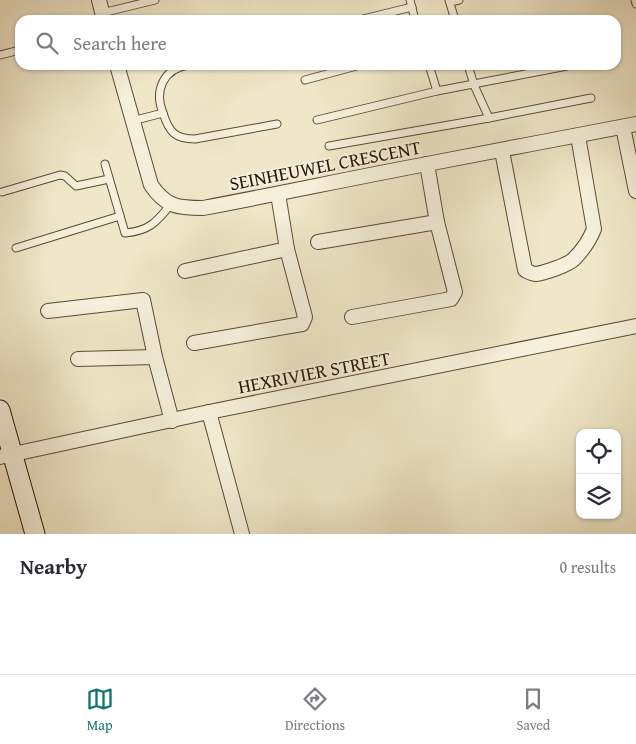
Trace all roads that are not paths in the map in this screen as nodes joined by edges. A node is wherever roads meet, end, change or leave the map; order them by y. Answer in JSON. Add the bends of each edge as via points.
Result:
{"nodes":[{"id":1,"x":155,"y":0,"type":"edge"},
{"id":2,"x":459,"y":0,"type":"edge"},
{"id":3,"x":635,"y":0,"type":"edge"},
{"id":4,"x":450,"y":1,"type":"edge"},
{"id":5,"x":410,"y":3,"type":"edge"},
{"id":6,"x":636,"y":4,"type":"edge"},
{"id":7,"x":102,"y":11,"type":"edge"},
{"id":8,"x":374,"y":15,"type":"edge"},
{"id":9,"x":414,"y":15,"type":"edge"},
{"id":10,"x":454,"y":15,"type":"edge"},
{"id":11,"x":15,"y":51,"type":"edge"},
{"id":12,"x":0,"y":55,"type":"edge"},
{"id":13,"x":118,"y":70,"type":"edge"},
{"id":14,"x":173,"y":70,"type":"edge"},
{"id":15,"x":342,"y":70,"type":"edge"},
{"id":16,"x":431,"y":70,"type":"edge"},
{"id":17,"x":470,"y":70,"type":"edge"},
{"id":18,"x":546,"y":70,"type":"edge"},
{"id":19,"x":305,"y":80,"type":"dead end"},
{"id":20,"x":474,"y":84,"type":"junction"},
{"id":21,"x":437,"y":91,"type":"junction"},
{"id":22,"x":591,"y":98,"type":"dead end"},
{"id":23,"x":163,"y":113,"type":"junction"},
{"id":24,"x":489,"y":118,"type":"junction"},
{"id":25,"x":317,"y":120,"type":"dead end"},
{"id":26,"x":132,"y":122,"type":"junction"},
{"id":27,"x":277,"y":124,"type":"dead end"},
{"id":28,"x":630,"y":126,"type":"edge"},
{"id":29,"x":578,"y":136,"type":"junction"},
{"id":30,"x":329,"y":146,"type":"dead end"},
{"id":31,"x":502,"y":151,"type":"junction"},
{"id":32,"x":105,"y":164,"type":"dead end"},
{"id":33,"x":427,"y":164,"type":"junction"},
{"id":34,"x":109,"y":179,"type":"junction"},
{"id":35,"x":636,"y":191,"type":"edge"},
{"id":36,"x":2,"y":192,"type":"dead end"},
{"id":37,"x":278,"y":194,"type":"junction"},
{"id":38,"x":172,"y":204,"type":"junction"},
{"id":39,"x":120,"y":216,"type":"junction"},
{"id":40,"x":438,"y":222,"type":"junction"},
{"id":41,"x":318,"y":242,"type":"dead end"},
{"id":42,"x":16,"y":248,"type":"dead end"},
{"id":43,"x":287,"y":249,"type":"junction"},
{"id":44,"x":185,"y":271,"type":"dead end"},
{"id":45,"x":48,"y":311,"type":"dead end"},
{"id":46,"x":352,"y":317,"type":"dead end"},
{"id":47,"x":636,"y":326,"type":"edge"},
{"id":48,"x":194,"y":343,"type":"dead end"},
{"id":49,"x":155,"y":357,"type":"junction"},
{"id":50,"x":78,"y":359,"type":"dead end"},
{"id":51,"x":0,"y":410,"type":"edge"},
{"id":52,"x":209,"y":412,"type":"junction"},
{"id":53,"x":172,"y":421,"type":"junction"},
{"id":54,"x":6,"y":456,"type":"edge"},
{"id":55,"x":35,"y":534,"type":"edge"},
{"id":56,"x":242,"y":534,"type":"edge"}],
"edges":[{"from":1,"to":7,"type":"lane"},
{"from":2,"to":4,"type":"lane"},
{"from":3,"to":6,"type":"lane"},
{"from":4,"to":10,"type":"lane"},
{"from":5,"to":8,"type":"lane"},
{"from":5,"to":9,"type":"lane"},
{"from":11,"to":12,"type":"lane"},
{"from":13,"to":26,"type":"street","name":"SEINHEUWEL CRESCENT"},
{"from":14,"to":23,"type":"lane","via":[[164,77],[160,87]]},
{"from":15,"to":19,"type":"lane"},
{"from":16,"to":21,"type":"lane"},
{"from":17,"to":20,"type":"lane"},
{"from":18,"to":20,"type":"lane"},
{"from":20,"to":21,"type":"lane"},
{"from":20,"to":24,"type":"lane"},
{"from":21,"to":25,"type":"lane"},
{"from":22,"to":24,"type":"lane"},
{"from":23,"to":26,"type":"lane"},
{"from":23,"to":27,"type":"lane","via":[[172,131],[179,138],[186,139]]},
{"from":24,"to":30,"type":"lane"},
{"from":26,"to":38,"type":"street","name":"SEINHEUWEL CRESCENT","via":[[151,186],[160,198]]},
{"from":28,"to":29,"type":"street","name":"SEINHEUWEL CRESCENT"},
{"from":28,"to":35,"type":"street"},
{"from":29,"to":31,"type":"street","name":"SEINHEUWEL CRESCENT"},
{"from":29,"to":31,"type":"street","via":[[594,229],[569,263],[537,274],[525,270]]},
{"from":31,"to":33,"type":"street","name":"SEINHEUWEL CRESCENT"},
{"from":32,"to":34,"type":"lane"},
{"from":33,"to":37,"type":"street","name":"SEINHEUWEL CRESCENT"},
{"from":33,"to":40,"type":"street"},
{"from":34,"to":36,"type":"lane","via":[[76,186],[60,175]]},
{"from":34,"to":39,"type":"lane"},
{"from":37,"to":38,"type":"street","name":"SEINHEUWEL CRESCENT","via":[[203,208]]},
{"from":37,"to":43,"type":"street"},
{"from":38,"to":39,"type":"lane","via":[[157,222],[144,230],[125,233]]},
{"from":39,"to":42,"type":"lane"},
{"from":40,"to":41,"type":"street"},
{"from":40,"to":46,"type":"street","via":[[454,296]]},
{"from":43,"to":44,"type":"street"},
{"from":43,"to":48,"type":"street","via":[[305,317],[302,324]]},
{"from":45,"to":49,"type":"street","via":[[143,300]]},
{"from":47,"to":52,"type":"street","name":"HEXRIVIER STREET"},
{"from":49,"to":50,"type":"street"},
{"from":49,"to":53,"type":"street"},
{"from":51,"to":54,"type":"street"},
{"from":52,"to":53,"type":"street","name":"HEXRIVIER STREET"},
{"from":52,"to":56,"type":"street"},
{"from":53,"to":54,"type":"street","name":"HEXRIVIER STREET"},
{"from":54,"to":55,"type":"street"}]}
